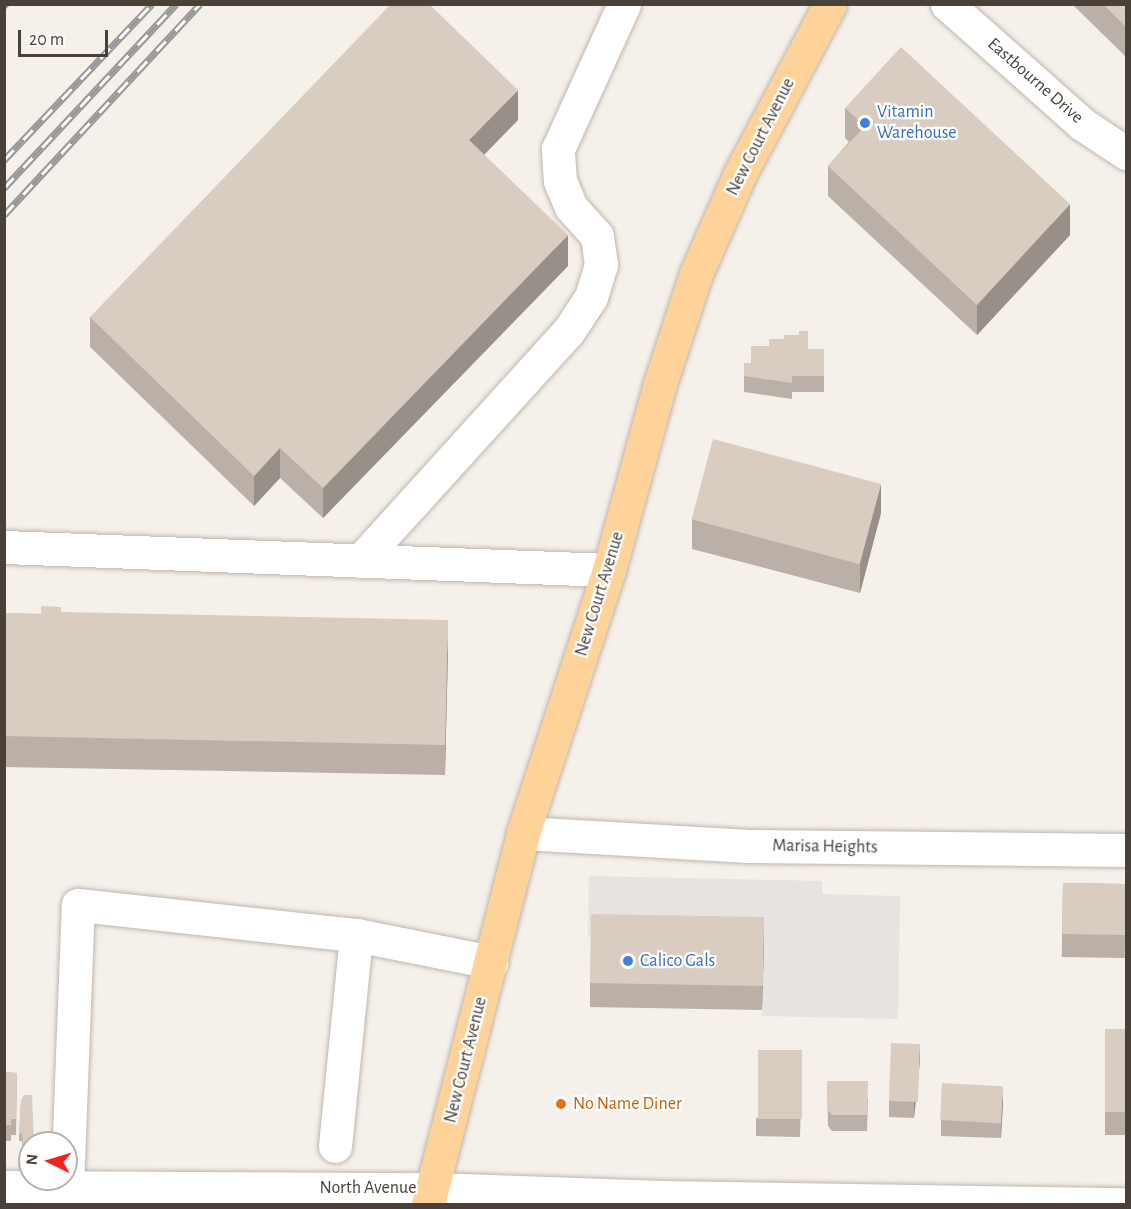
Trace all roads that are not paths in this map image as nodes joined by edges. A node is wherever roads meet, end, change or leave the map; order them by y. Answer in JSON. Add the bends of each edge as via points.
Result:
{"nodes":[{"id":1,"x":624,"y":4,"type":"edge"},
{"id":2,"x":830,"y":4,"type":"edge"},
{"id":3,"x":948,"y":4,"type":"edge"},
{"id":4,"x":1126,"y":153,"type":"edge"},
{"id":5,"x":4,"y":547,"type":"edge"},
{"id":6,"x":360,"y":561,"type":"junction"},
{"id":7,"x":609,"y":570,"type":"junction"},
{"id":8,"x":523,"y":833,"type":"junction"},
{"id":9,"x":1126,"y":850,"type":"edge"},
{"id":10,"x":356,"y":935,"type":"junction"},
{"id":11,"x":491,"y":962,"type":"junction"},
{"id":12,"x":69,"y":1131,"type":"edge"},
{"id":13,"x":335,"y":1146,"type":"dead end"},
{"id":14,"x":78,"y":1187,"type":"edge"},
{"id":15,"x":430,"y":1197,"type":"edge"},
{"id":16,"x":1126,"y":1204,"type":"edge"}],
"edges":[{"from":1,"to":6,"type":"street","via":[[558,149],[560,180],[571,207],[597,236],[602,265],[591,297],[568,332]]},
{"from":2,"to":7,"type":"main road","name":"New Court Avenue","via":[[740,174],[696,274],[658,387]]},
{"from":3,"to":4,"type":"street","name":"Eastbourne Drive","via":[[1082,124]]},
{"from":5,"to":6,"type":"street"},
{"from":6,"to":7,"type":"street"},
{"from":7,"to":8,"type":"main road","name":"New Court Avenue"},
{"from":8,"to":9,"type":"street","name":"Marisa Heights","via":[[749,846]]},
{"from":8,"to":11,"type":"main road","name":"New Court Avenue"},
{"from":10,"to":11,"type":"street"},
{"from":10,"to":12,"type":"street","via":[[78,905]]},
{"from":10,"to":13,"type":"street"},
{"from":11,"to":15,"type":"main road","name":"New Court Avenue"},
{"from":14,"to":15,"type":"street","name":"North Avenue"},
{"from":15,"to":16,"type":"street","name":"North Avenue"}]}
